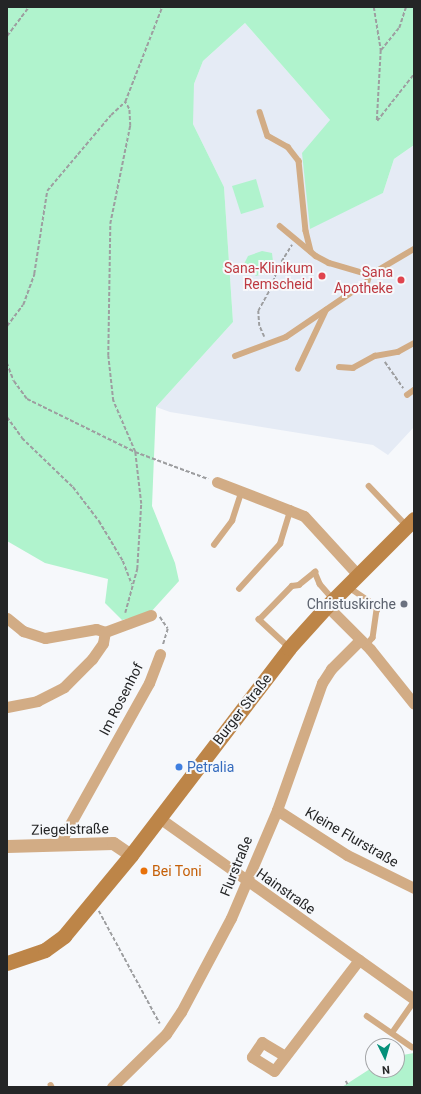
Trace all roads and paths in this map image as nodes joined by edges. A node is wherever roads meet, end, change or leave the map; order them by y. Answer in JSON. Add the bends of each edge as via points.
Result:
{"nodes":[{"id":1,"x":29,"y":7,"type":"edge"},
{"id":2,"x":162,"y":7,"type":"edge"},
{"id":3,"x":374,"y":7,"type":"edge"},
{"id":4,"x":406,"y":7,"type":"edge"},
{"id":5,"x":7,"y":36,"type":"edge"},
{"id":6,"x":381,"y":50,"type":"junction"},
{"id":7,"x":414,"y":74,"type":"edge"},
{"id":8,"x":125,"y":102,"type":"junction"},
{"id":9,"x":260,"y":112,"type":"dead end"},
{"id":10,"x":280,"y":226,"type":"dead end"},
{"id":11,"x":296,"y":241,"type":"junction"},
{"id":12,"x":414,"y":249,"type":"edge"},
{"id":13,"x":311,"y":252,"type":"junction"},
{"id":14,"x":370,"y":274,"type":"junction"},
{"id":15,"x":326,"y":309,"type":"junction"},
{"id":16,"x":7,"y":326,"type":"edge"},
{"id":17,"x":414,"y":343,"type":"edge"},
{"id":18,"x":267,"y":344,"type":"junction"},
{"id":19,"x":235,"y":356,"type":"dead end"},
{"id":20,"x":7,"y":363,"type":"edge"},
{"id":21,"x":339,"y":366,"type":"dead end"},
{"id":22,"x":388,"y":368,"type":"dead end"},
{"id":23,"x":298,"y":370,"type":"dead end"},
{"id":24,"x":414,"y":390,"type":"edge"},
{"id":25,"x":408,"y":395,"type":"joint"},
{"id":26,"x":7,"y":416,"type":"edge"},
{"id":27,"x":135,"y":452,"type":"junction"},
{"id":28,"x":217,"y":482,"type":"joint"},
{"id":29,"x":369,"y":486,"type":"dead end"},
{"id":30,"x":242,"y":492,"type":"junction"},
{"id":31,"x":291,"y":509,"type":"junction"},
{"id":32,"x":411,"y":523,"type":"edge"},
{"id":33,"x":214,"y":545,"type":"dead end"},
{"id":34,"x":358,"y":575,"type":"junction"},
{"id":35,"x":132,"y":584,"type":"junction"},
{"id":36,"x":347,"y":586,"type":"junction"},
{"id":37,"x":239,"y":589,"type":"dead end"},
{"id":38,"x":330,"y":603,"type":"junction"},
{"id":39,"x":150,"y":615,"type":"joint"},
{"id":40,"x":7,"y":618,"type":"edge"},
{"id":41,"x":120,"y":624,"type":"junction"},
{"id":42,"x":105,"y":632,"type":"junction"},
{"id":43,"x":363,"y":643,"type":"junction"},
{"id":44,"x":289,"y":648,"type":"junction"},
{"id":45,"x":160,"y":654,"type":"joint"},
{"id":46,"x":414,"y":704,"type":"edge"},
{"id":47,"x":7,"y":707,"type":"edge"},
{"id":48,"x":277,"y":810,"type":"junction"},
{"id":49,"x":158,"y":817,"type":"junction"},
{"id":50,"x":62,"y":844,"type":"junction"},
{"id":51,"x":7,"y":846,"type":"edge"},
{"id":52,"x":131,"y":855,"type":"junction"},
{"id":53,"x":246,"y":881,"type":"junction"},
{"id":54,"x":414,"y":888,"type":"edge"},
{"id":55,"x":93,"y":902,"type":"junction"},
{"id":56,"x":358,"y":960,"type":"junction"},
{"id":57,"x":7,"y":963,"type":"edge"},
{"id":58,"x":414,"y":1000,"type":"edge"},
{"id":59,"x":367,"y":1016,"type":"dead end"},
{"id":60,"x":392,"y":1033,"type":"junction"},
{"id":61,"x":166,"y":1034,"type":"junction"},
{"id":62,"x":412,"y":1046,"type":"dead end"},
{"id":63,"x":285,"y":1056,"type":"dead end"},
{"id":64,"x":346,"y":1081,"type":"dead end"},
{"id":65,"x":112,"y":1087,"type":"edge"},
{"id":66,"x":349,"y":1087,"type":"edge"}],
"edges":[{"from":1,"to":5,"type":"path"},
{"from":2,"to":8,"type":"path"},
{"from":3,"to":6,"type":"path"},
{"from":4,"to":6,"type":"path","via":[[399,28]]},
{"from":6,"to":7,"type":"path","via":[[377,121]]},
{"from":8,"to":16,"type":"path","via":[[47,192],[34,274],[23,305]]},
{"from":8,"to":27,"type":"path","via":[[130,109],[130,126],[110,224],[108,356],[113,401]]},
{"from":9,"to":13,"type":"lane","via":[[268,136],[288,147],[299,162],[306,231]]},
{"from":10,"to":11,"type":"lane"},
{"from":11,"to":13,"type":"lane"},
{"from":11,"to":18,"type":"path","via":[[278,267],[271,288],[258,311],[259,326]]},
{"from":12,"to":14,"type":"lane"},
{"from":13,"to":14,"type":"lane","via":[[329,263]]},
{"from":14,"to":15,"type":"lane","via":[[367,282]]},
{"from":15,"to":18,"type":"lane","via":[[286,337]]},
{"from":15,"to":23,"type":"lane"},
{"from":17,"to":21,"type":"lane","via":[[398,352],[375,356],[353,368]]},
{"from":18,"to":19,"type":"lane"},
{"from":20,"to":27,"type":"path","via":[[14,381],[27,399]]},
{"from":22,"to":25,"type":"path"},
{"from":24,"to":25,"type":"lane"},
{"from":26,"to":35,"type":"path","via":[[22,438],[73,487],[99,521],[123,561]]},
{"from":27,"to":28,"type":"path"},
{"from":27,"to":35,"type":"path","via":[[141,504],[141,531],[137,569]]},
{"from":28,"to":30,"type":"street"},
{"from":29,"to":32,"type":"lane"},
{"from":30,"to":31,"type":"street"},
{"from":30,"to":33,"type":"lane","via":[[230,525]]},
{"from":31,"to":34,"type":"street","via":[[304,516]]},
{"from":31,"to":37,"type":"lane","via":[[280,544]]},
{"from":32,"to":34,"type":"main road","name":"Burger Straße"},
{"from":34,"to":36,"type":"main road","name":"Burger Straße"},
{"from":35,"to":41,"type":"path","via":[[126,612]]},
{"from":36,"to":38,"type":"main road","name":"Burger Straße"},
{"from":36,"to":43,"type":"lane","via":[[374,604],[377,610],[373,638]]},
{"from":38,"to":43,"type":"street"},
{"from":38,"to":44,"type":"main road","name":"Burger Straße"},
{"from":38,"to":44,"type":"lane","via":[[315,572],[299,585],[292,586],[259,620]]},
{"from":39,"to":41,"type":"street"},
{"from":39,"to":45,"type":"path","name":"Im Rosenhof","via":[[162,619],[168,629]]},
{"from":40,"to":42,"type":"street","via":[[23,631],[40,638],[96,629]]},
{"from":41,"to":42,"type":"street"},
{"from":42,"to":47,"type":"street","via":[[103,643],[79,675],[68,684],[36,701]]},
{"from":43,"to":46,"type":"street"},
{"from":43,"to":48,"type":"street","name":"Flurstraße","via":[[331,668],[322,683]]},
{"from":44,"to":49,"type":"main road","name":"Burger Straße"},
{"from":45,"to":50,"type":"street","name":"Im Rosenhof","via":[[149,683],[64,835]]},
{"from":48,"to":53,"type":"street","name":"Flurstraße"},
{"from":48,"to":54,"type":"street","name":"Kleine Flurstraße","via":[[347,855]]},
{"from":49,"to":52,"type":"main road","name":"Burger Straße"},
{"from":49,"to":53,"type":"street","name":"Hainstraße"},
{"from":50,"to":51,"type":"street","name":"Ziegelstraße"},
{"from":50,"to":52,"type":"street","name":"Ziegelstraße","via":[[113,843]]},
{"from":52,"to":55,"type":"main road","name":"Burger Straße"},
{"from":53,"to":56,"type":"street","name":"Hainstraße"},
{"from":53,"to":61,"type":"street","name":"Flurstraße","via":[[217,945],[182,1012]]},
{"from":55,"to":57,"type":"main road","name":"Burger Straße","via":[[56,944]]},
{"from":55,"to":61,"type":"path"},
{"from":56,"to":58,"type":"street","name":"Hainstraße"},
{"from":56,"to":63,"type":"street"},
{"from":58,"to":60,"type":"lane"},
{"from":59,"to":60,"type":"lane"},
{"from":60,"to":62,"type":"lane"},
{"from":61,"to":65,"type":"street","name":"Flurstraße"},
{"from":64,"to":66,"type":"path"}]}
